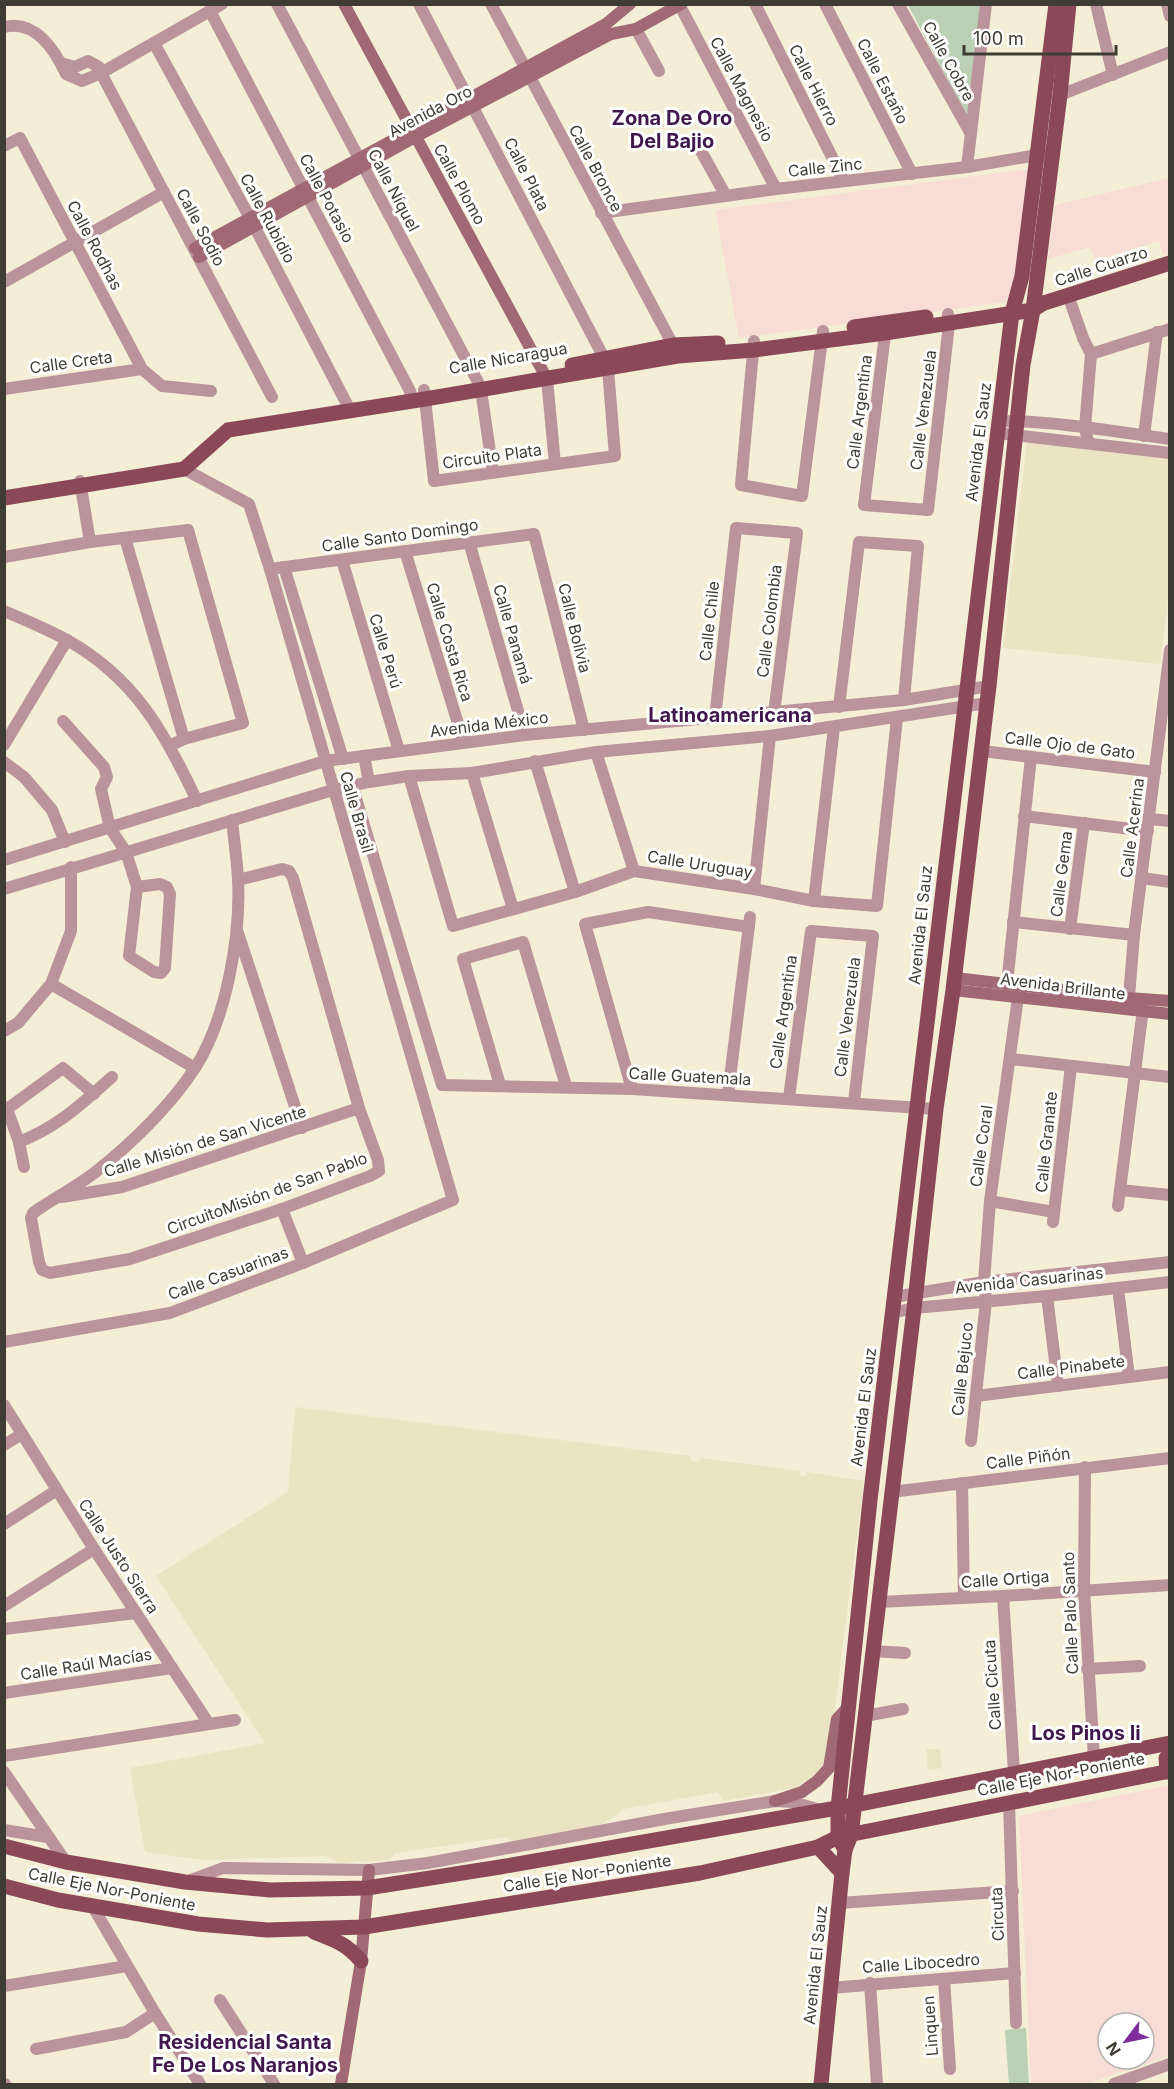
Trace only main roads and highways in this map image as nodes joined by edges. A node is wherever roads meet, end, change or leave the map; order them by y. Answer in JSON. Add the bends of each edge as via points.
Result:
{"nodes":[{"id":1,"x":344,"y":4,"type":"edge"},
{"id":2,"x":1056,"y":4,"type":"edge"},
{"id":3,"x":1069,"y":4,"type":"edge"},
{"id":4,"x":680,"y":5,"type":"edge"},
{"id":5,"x":625,"y":6,"type":"edge"},
{"id":6,"x":526,"y":73,"type":"junction"},
{"id":7,"x":413,"y":133,"type":"junction"},
{"id":8,"x":1045,"y":154,"type":"junction"},
{"id":9,"x":197,"y":253,"type":"road end"},
{"id":10,"x":1170,"y":264,"type":"edge"},
{"id":11,"x":1037,"y":305,"type":"junction"},
{"id":12,"x":1012,"y":309,"type":"junction"},
{"id":13,"x":754,"y":346,"type":"junction"},
{"id":14,"x":606,"y":363,"type":"junction"},
{"id":15,"x":545,"y":375,"type":"junction"},
{"id":16,"x":80,"y":484,"type":"junction"},
{"id":17,"x":4,"y":491,"type":"edge"},
{"id":18,"x":4,"y":498,"type":"edge"},
{"id":19,"x":954,"y":984,"type":"junction"},
{"id":20,"x":1019,"y":991,"type":"junction"},
{"id":21,"x":1170,"y":1001,"type":"edge"},
{"id":22,"x":1144,"y":1006,"type":"junction"},
{"id":23,"x":1170,"y":1014,"type":"edge"},
{"id":24,"x":891,"y":1497,"type":"junction"},
{"id":25,"x":870,"y":1500,"type":"junction"},
{"id":26,"x":872,"y":1654,"type":"junction"},
{"id":27,"x":853,"y":1656,"type":"junction"},
{"id":28,"x":848,"y":1707,"type":"junction"},
{"id":29,"x":1170,"y":1743,"type":"edge"},
{"id":30,"x":1144,"y":1748,"type":"junction"},
{"id":31,"x":1170,"y":1754,"type":"edge"},
{"id":32,"x":1168,"y":1771,"type":"edge"},
{"id":33,"x":1101,"y":1785,"type":"junction"},
{"id":34,"x":775,"y":1801,"type":"road end"},
{"id":35,"x":854,"y":1805,"type":"junction"},
{"id":36,"x":838,"y":1808,"type":"junction"},
{"id":37,"x":845,"y":1841,"type":"junction"},
{"id":38,"x":4,"y":1846,"type":"edge"},
{"id":39,"x":818,"y":1847,"type":"junction"},
{"id":40,"x":369,"y":1870,"type":"road end"},
{"id":41,"x":842,"y":1873,"type":"junction"},
{"id":42,"x":4,"y":1886,"type":"edge"},
{"id":43,"x":367,"y":1887,"type":"junction"},
{"id":44,"x":364,"y":1927,"type":"junction"},
{"id":45,"x":305,"y":1929,"type":"junction"},
{"id":46,"x":361,"y":1960,"type":"junction"},
{"id":47,"x":341,"y":2085,"type":"edge"},
{"id":48,"x":821,"y":2085,"type":"edge"}],
"edges":[{"from":1,"to":7,"type":"main road","name":"Calle Plomo"},
{"from":2,"to":8,"type":"main road","name":"Avenida El Sauz"},
{"from":3,"to":8,"type":"main road","name":"Avenida El Sauz","via":[[1060,95]]},
{"from":4,"to":6,"type":"main road","name":"Avenida Oro","via":[[636,29],[611,34]]},
{"from":5,"to":6,"type":"main road","name":"Avenida Oro","via":[[606,24]]},
{"from":6,"to":7,"type":"main road","name":"Avenida Oro"},
{"from":7,"to":9,"type":"main road","name":"Avenida Oro"},
{"from":7,"to":15,"type":"main road","name":"Calle Plomo"},
{"from":8,"to":11,"type":"main road","name":"Avenida El Sauz"},
{"from":8,"to":12,"type":"main road","name":"Avenida El Sauz"},
{"from":10,"to":11,"type":"main road","name":"Calle Cuarzo"},
{"from":11,"to":12,"type":"main road","name":"Calle Nicaragua"},
{"from":11,"to":19,"type":"main road","name":"Avenida El Sauz","via":[[1023,366]]},
{"from":12,"to":13,"type":"main road","name":"Calle Nicaragua"},
{"from":12,"to":25,"type":"main road","name":"Avenida El Sauz"},
{"from":13,"to":14,"type":"main road","name":"Calle Nicaragua"},
{"from":13,"to":14,"type":"main road","name":"Calle Nicaragua","via":[[673,345]]},
{"from":14,"to":15,"type":"main road","name":"Calle Nicaragua"},
{"from":15,"to":16,"type":"main road","name":"Calle Nicaragua","via":[[348,406],[223,420],[181,465]]},
{"from":16,"to":17,"type":"main road"},
{"from":16,"to":18,"type":"main road"},
{"from":19,"to":20,"type":"main road","name":"Avenida Brillante"},
{"from":19,"to":20,"type":"main road","name":"Avenida Brillante","via":[[1007,984]]},
{"from":19,"to":24,"type":"main road","name":"Avenida El Sauz"},
{"from":20,"to":22,"type":"main road","name":"Avenida Brillante"},
{"from":21,"to":22,"type":"main road","name":"Avenida Brillante"},
{"from":22,"to":23,"type":"main road","name":"Avenida Brillante"},
{"from":24,"to":25,"type":"main road"},
{"from":24,"to":26,"type":"main road","name":"Avenida El Sauz"},
{"from":25,"to":27,"type":"main road","name":"Avenida El Sauz"},
{"from":26,"to":27,"type":"main road"},
{"from":26,"to":35,"type":"main road","name":"Avenida El Sauz"},
{"from":27,"to":28,"type":"main road","name":"Avenida El Sauz"},
{"from":28,"to":34,"type":"main road","via":[[837,1719],[829,1768],[802,1792]]},
{"from":28,"to":36,"type":"main road","name":"Avenida El Sauz"},
{"from":29,"to":30,"type":"main road","name":"Calle Eje Nor-Poniente"},
{"from":30,"to":33,"type":"main road","via":[[1146,1768]]},
{"from":30,"to":35,"type":"main road","name":"Calle Eje Nor-Poniente"},
{"from":31,"to":32,"type":"main road","via":[[1166,1758]]},
{"from":32,"to":33,"type":"main road","name":"Calle Eje Nor-Poniente"},
{"from":33,"to":37,"type":"main road","name":"Calle Eje Nor-Poniente"},
{"from":35,"to":36,"type":"main road","name":"Calle Eje Nor-Poniente"},
{"from":35,"to":37,"type":"main road","name":"Avenida El Sauz"},
{"from":36,"to":37,"type":"main road","name":"Avenida El Sauz"},
{"from":36,"to":43,"type":"main road","name":"Calle Eje Nor-Poniente","via":[[500,1868]]},
{"from":37,"to":39,"type":"main road","name":"Calle Eje Nor-Poniente"},
{"from":37,"to":41,"type":"main road","name":"Avenida El Sauz"},
{"from":38,"to":43,"type":"main road","name":"Calle Eje Nor-Poniente","via":[[66,1862],[185,1882],[270,1890]]},
{"from":39,"to":41,"type":"main road"},
{"from":39,"to":44,"type":"main road","name":"Calle Eje Nor-Poniente","via":[[700,1873]]},
{"from":40,"to":43,"type":"main road"},
{"from":41,"to":48,"type":"main road","name":"Avenida El Sauz"},
{"from":42,"to":45,"type":"main road","name":"Calle Eje Nor-Poniente","via":[[93,1907],[198,1924]]},
{"from":43,"to":44,"type":"main road"},
{"from":44,"to":45,"type":"main road","name":"Calle Eje Nor-Poniente"},
{"from":44,"to":46,"type":"main road"},
{"from":45,"to":46,"type":"main road","via":[[340,1942]]},
{"from":46,"to":47,"type":"main road"}]}
